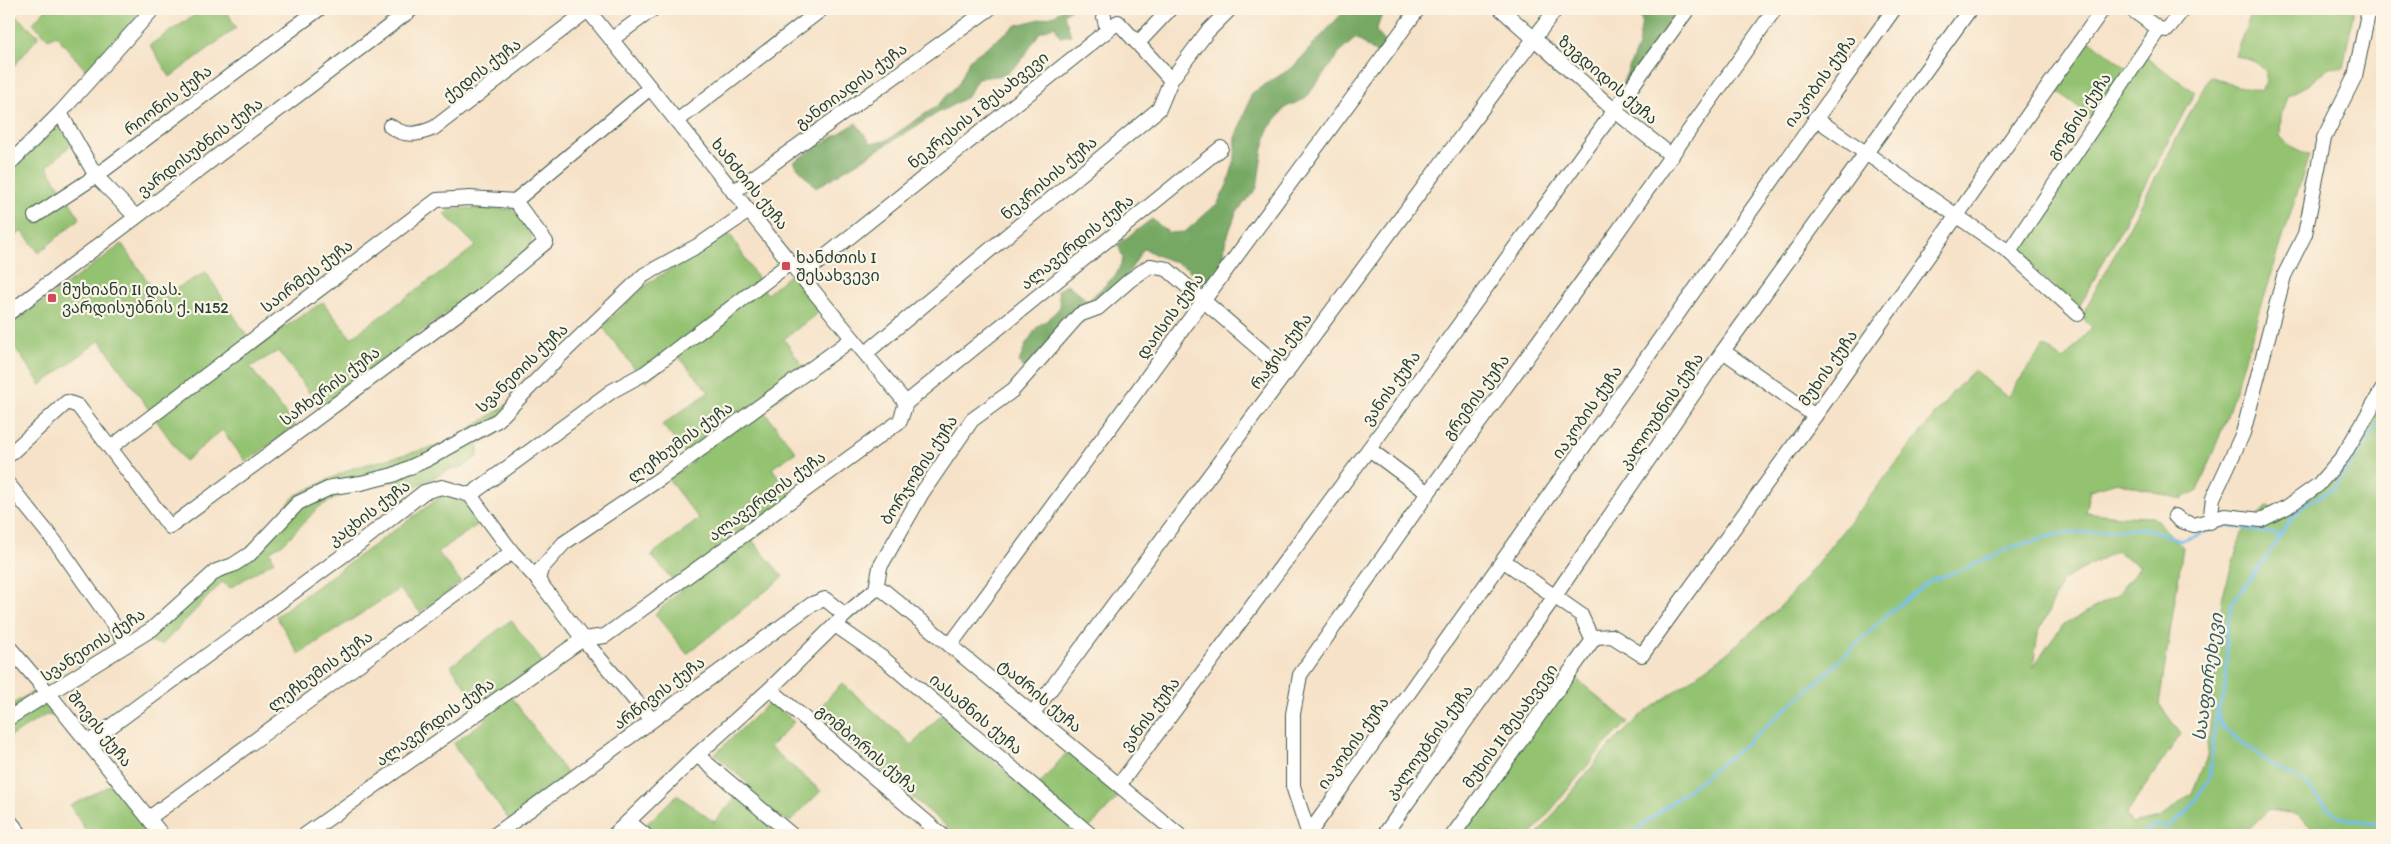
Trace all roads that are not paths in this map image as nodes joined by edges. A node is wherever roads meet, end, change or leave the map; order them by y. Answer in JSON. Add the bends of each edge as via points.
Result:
{"nodes":[{"id":1,"x":153,"y":9,"type":"edge"},
{"id":2,"x":319,"y":9,"type":"edge"},
{"id":3,"x":412,"y":9,"type":"edge"},
{"id":4,"x":588,"y":9,"type":"edge"},
{"id":5,"x":653,"y":9,"type":"edge"},
{"id":6,"x":822,"y":9,"type":"edge"},
{"id":7,"x":988,"y":9,"type":"edge"},
{"id":8,"x":1102,"y":9,"type":"edge"},
{"id":9,"x":1170,"y":9,"type":"edge"},
{"id":10,"x":1230,"y":9,"type":"edge"},
{"id":11,"x":1418,"y":9,"type":"edge"},
{"id":12,"x":1501,"y":9,"type":"edge"},
{"id":13,"x":1556,"y":9,"type":"edge"},
{"id":14,"x":1688,"y":9,"type":"edge"},
{"id":15,"x":1775,"y":9,"type":"edge"},
{"id":16,"x":1894,"y":9,"type":"edge"},
{"id":17,"x":1970,"y":9,"type":"edge"},
{"id":18,"x":2103,"y":9,"type":"edge"},
{"id":19,"x":2132,"y":9,"type":"edge"},
{"id":20,"x":2183,"y":9,"type":"edge"},
{"id":21,"x":2369,"y":9,"type":"edge"},
{"id":22,"x":1107,"y":29,"type":"junction"},
{"id":23,"x":2159,"y":29,"type":"junction"},
{"id":24,"x":612,"y":39,"type":"junction"},
{"id":25,"x":1534,"y":39,"type":"junction"},
{"id":26,"x":1138,"y":43,"type":"junction"},
{"id":27,"x":1171,"y":80,"type":"junction"},
{"id":28,"x":650,"y":88,"type":"junction"},
{"id":29,"x":1615,"y":111,"type":"junction"},
{"id":30,"x":60,"y":113,"type":"junction"},
{"id":31,"x":1815,"y":118,"type":"junction"},
{"id":32,"x":677,"y":121,"type":"junction"},
{"id":33,"x":390,"y":126,"type":"dead end"},
{"id":34,"x":1221,"y":148,"type":"dead end"},
{"id":35,"x":1865,"y":154,"type":"junction"},
{"id":36,"x":1672,"y":156,"type":"junction"},
{"id":37,"x":9,"y":164,"type":"edge"},
{"id":38,"x":96,"y":176,"type":"junction"},
{"id":39,"x":733,"y":192,"type":"junction"},
{"id":40,"x":514,"y":201,"type":"junction"},
{"id":41,"x":749,"y":211,"type":"junction"},
{"id":42,"x":35,"y":216,"type":"dead end"},
{"id":43,"x":1956,"y":216,"type":"junction"},
{"id":44,"x":136,"y":217,"type":"junction"},
{"id":45,"x":2009,"y":252,"type":"junction"},
{"id":46,"x":790,"y":263,"type":"junction"},
{"id":47,"x":801,"y":276,"type":"junction"},
{"id":48,"x":1204,"y":299,"type":"junction"},
{"id":49,"x":9,"y":313,"type":"edge"},
{"id":50,"x":2078,"y":314,"type":"dead end"},
{"id":51,"x":852,"y":339,"type":"junction"},
{"id":52,"x":1723,"y":351,"type":"junction"},
{"id":53,"x":866,"y":353,"type":"junction"},
{"id":54,"x":1288,"y":373,"type":"junction"},
{"id":55,"x":2382,"y":390,"type":"edge"},
{"id":56,"x":906,"y":403,"type":"junction"},
{"id":57,"x":1815,"y":416,"type":"junction"},
{"id":58,"x":110,"y":448,"type":"junction"},
{"id":59,"x":1369,"y":448,"type":"junction"},
{"id":60,"x":9,"y":455,"type":"edge"},
{"id":61,"x":9,"y":486,"type":"edge"},
{"id":62,"x":1428,"y":493,"type":"junction"},
{"id":63,"x":470,"y":495,"type":"junction"},
{"id":64,"x":2175,"y":516,"type":"dead end"},
{"id":65,"x":2210,"y":522,"type":"junction"},
{"id":66,"x":512,"y":552,"type":"junction"},
{"id":67,"x":1504,"y":561,"type":"junction"},
{"id":68,"x":538,"y":580,"type":"junction"},
{"id":69,"x":876,"y":588,"type":"junction"},
{"id":70,"x":1555,"y":596,"type":"junction"},
{"id":71,"x":845,"y":615,"type":"junction"},
{"id":72,"x":835,"y":625,"type":"junction"},
{"id":73,"x":1595,"y":637,"type":"junction"},
{"id":74,"x":582,"y":639,"type":"junction"},
{"id":75,"x":127,"y":644,"type":"junction"},
{"id":76,"x":951,"y":644,"type":"junction"},
{"id":77,"x":9,"y":647,"type":"edge"},
{"id":78,"x":770,"y":689,"type":"junction"},
{"id":79,"x":49,"y":694,"type":"junction"},
{"id":80,"x":1033,"y":713,"type":"junction"},
{"id":81,"x":9,"y":718,"type":"edge"},
{"id":82,"x":652,"y":720,"type":"junction"},
{"id":83,"x":88,"y":743,"type":"junction"},
{"id":84,"x":697,"y":755,"type":"junction"},
{"id":85,"x":1119,"y":786,"type":"junction"},
{"id":86,"x":149,"y":818,"type":"junction"},
{"id":87,"x":9,"y":820,"type":"edge"},
{"id":88,"x":629,"y":822,"type":"junction"},
{"id":89,"x":21,"y":835,"type":"edge"},
{"id":90,"x":162,"y":835,"type":"edge"},
{"id":91,"x":306,"y":835,"type":"edge"},
{"id":92,"x":495,"y":835,"type":"edge"},
{"id":93,"x":614,"y":835,"type":"edge"},
{"id":94,"x":645,"y":835,"type":"edge"},
{"id":95,"x":792,"y":835,"type":"edge"},
{"id":96,"x":942,"y":835,"type":"edge"},
{"id":97,"x":1091,"y":835,"type":"edge"},
{"id":98,"x":1179,"y":835,"type":"edge"},
{"id":99,"x":1309,"y":835,"type":"edge"},
{"id":100,"x":1384,"y":835,"type":"edge"},
{"id":101,"x":1453,"y":835,"type":"edge"}],
"edges":[{"from":1,"to":30,"type":"street"},
{"from":2,"to":38,"type":"street","name":"რიონის ქუჩა"},
{"from":3,"to":44,"type":"street","name":"ვარდისუბნის ქუჩა"},
{"from":4,"to":24,"type":"street","name":"ხანძთის ქუჩა"},
{"from":4,"to":33,"type":"street","name":"ქედის ქუჩა","via":[[434,128],[413,135],[403,134]]},
{"from":5,"to":24,"type":"street"},
{"from":6,"to":32,"type":"street"},
{"from":7,"to":39,"type":"street","name":"განთიადის ქუჩა"},
{"from":8,"to":22,"type":"street"},
{"from":9,"to":26,"type":"street"},
{"from":10,"to":27,"type":"street","name":"ნეკრისის ქუჩა","via":[[1207,32]]},
{"from":11,"to":48,"type":"street","name":"დაისის ქუჩა"},
{"from":12,"to":25,"type":"street","name":"ზუგდიდის ქუჩა"},
{"from":13,"to":25,"type":"street","name":"რაჭის ქუჩა"},
{"from":14,"to":29,"type":"street","name":"ვანის ქუჩა"},
{"from":15,"to":36,"type":"street","name":"გრემის ქუჩა"},
{"from":16,"to":31,"type":"street","name":"იაკობის ქუჩა"},
{"from":17,"to":35,"type":"street","name":"კალოუბნის ქუჩა"},
{"from":18,"to":43,"type":"street","name":"მუხის ქუჩა"},
{"from":19,"to":23,"type":"street"},
{"from":20,"to":23,"type":"street","via":[[2167,30]]},
{"from":21,"to":65,"type":"street","via":[[2354,76],[2324,138],[2305,234],[2284,276],[2243,433],[2213,498]]},
{"from":22,"to":26,"type":"street","via":[[1118,22]]},
{"from":22,"to":47,"type":"street","name":"ნეკრესის I შესახვევი"},
{"from":23,"to":45,"type":"street","name":"გოგნის ქუჩა"},
{"from":24,"to":28,"type":"street","name":"ხანძთის ქუჩა"},
{"from":25,"to":29,"type":"street","name":"ზუგდიდის ქუჩა"},
{"from":25,"to":54,"type":"street","name":"რაჭის ქუჩა"},
{"from":26,"to":27,"type":"street"},
{"from":27,"to":53,"type":"street","name":"ნეკრისის ქუჩა","via":[[1159,109]]},
{"from":28,"to":32,"type":"street","name":"ხანძთის ქუჩა"},
{"from":28,"to":40,"type":"street"},
{"from":29,"to":36,"type":"street","name":"ზუგდიდის ქუჩა"},
{"from":29,"to":59,"type":"street","name":"ვანის ქუჩა"},
{"from":30,"to":37,"type":"street"},
{"from":30,"to":38,"type":"street"},
{"from":31,"to":35,"type":"street"},
{"from":31,"to":67,"type":"street","name":"იაკობის ქუჩა"},
{"from":32,"to":39,"type":"street","name":"ხანძთის ქუჩა"},
{"from":34,"to":56,"type":"street","name":"ალავერდის ქუჩა"},
{"from":35,"to":43,"type":"street"},
{"from":35,"to":52,"type":"street","name":"კალოუბნის ქუჩა"},
{"from":36,"to":62,"type":"street","name":"გრემის ქუჩა"},
{"from":38,"to":42,"type":"street","name":"რიონის ქუჩა"},
{"from":38,"to":44,"type":"street"},
{"from":39,"to":41,"type":"street","name":"ხანძთის ქუჩა"},
{"from":40,"to":58,"type":"street","name":"საირმეს ქუჩა","via":[[437,200]]},
{"from":40,"to":58,"type":"street","name":"საჩხერის ქუჩა","via":[[546,242],[479,298],[170,527]]},
{"from":41,"to":46,"type":"street","name":"ხანძთის ქუჩა"},
{"from":41,"to":75,"type":"street","name":"სვანეთის ქუჩა","via":[[644,275],[498,420],[428,460],[393,475],[332,487],[298,503],[250,554],[216,571],[152,629]]},
{"from":43,"to":45,"type":"street"},
{"from":43,"to":57,"type":"street","name":"მუხის ქუჩა"},
{"from":44,"to":49,"type":"street","name":"ვარდისუბნის ქუჩა"},
{"from":45,"to":50,"type":"street"},
{"from":46,"to":47,"type":"street","name":"ხანძთის ქუჩა"},
{"from":46,"to":63,"type":"street","via":[[645,373],[612,391]]},
{"from":47,"to":51,"type":"street","name":"ხანძთის ქუჩა"},
{"from":48,"to":54,"type":"street","name":"ბორჯომის ქუჩა"},
{"from":48,"to":69,"type":"street","name":"ბორჯომის ქუჩა","via":[[1167,269],[1150,266],[1098,308],[1079,315],[1013,390],[972,420],[922,493],[880,567]]},
{"from":48,"to":76,"type":"street","name":"დაისის ქუჩა"},
{"from":51,"to":53,"type":"street","name":"ხანძთის ქუჩა"},
{"from":51,"to":68,"type":"street","name":"ლეჩხუმის ქუჩა","via":[[661,478],[564,542],[541,569]]},
{"from":52,"to":57,"type":"street"},
{"from":52,"to":70,"type":"street","name":"კალოუბნის ქუჩა"},
{"from":53,"to":56,"type":"street","name":"ხანძთის ქუჩა"},
{"from":54,"to":80,"type":"street","name":"რაჭის ქუჩა"},
{"from":55,"to":65,"type":"street","via":[[2343,456],[2318,485],[2287,507],[2261,520],[2225,516]]},
{"from":56,"to":74,"type":"street","name":"ალავერდის ქუჩა","via":[[900,421],[605,636]]},
{"from":57,"to":73,"type":"street","name":"მუხის ქუჩა","via":[[1642,655],[1612,636]]},
{"from":58,"to":60,"type":"street","via":[[78,406],[66,402]]},
{"from":59,"to":62,"type":"street"},
{"from":59,"to":85,"type":"street","name":"ვანის ქუჩა"},
{"from":61,"to":75,"type":"street","via":[[60,548]]},
{"from":62,"to":99,"type":"street","name":"გრემის ქუჩა","via":[[1300,675],[1293,714],[1294,786]]},
{"from":63,"to":66,"type":"street"},
{"from":63,"to":83,"type":"street","name":"კაცხის ქუჩა","via":[[442,487],[424,492],[360,543]]},
{"from":64,"to":65,"type":"street","via":[[2194,525]]},
{"from":66,"to":68,"type":"street"},
{"from":66,"to":86,"type":"street","name":"ლეჩხუმის ქუჩა"},
{"from":67,"to":70,"type":"street"},
{"from":67,"to":99,"type":"street","name":"იაკობის ქუჩა"},
{"from":68,"to":74,"type":"street"},
{"from":69,"to":71,"type":"street"},
{"from":69,"to":76,"type":"street","name":"ტაძრის ქუჩა","via":[[883,590]]},
{"from":70,"to":73,"type":"street","via":[[1581,616],[1590,635]]},
{"from":70,"to":100,"type":"street","name":"კალოუბნის ქუჩა"},
{"from":71,"to":72,"type":"street"},
{"from":71,"to":82,"type":"street","name":"არწივის ქუჩა","via":[[825,599],[812,604]]},
{"from":72,"to":78,"type":"street"},
{"from":72,"to":97,"type":"street","name":"იასამნის ქუჩა","via":[[884,659]]},
{"from":73,"to":101,"type":"street","name":"მუხის II შესახვევი"},
{"from":74,"to":82,"type":"street"},
{"from":74,"to":91,"type":"street","name":"ალავერდის ქუჩა"},
{"from":75,"to":79,"type":"street","name":"სვანეთის ქუჩა"},
{"from":76,"to":80,"type":"street","name":"ტაძრის ქუჩა"},
{"from":77,"to":79,"type":"street","name":"შოვის ქუჩა"},
{"from":78,"to":84,"type":"street"},
{"from":78,"to":96,"type":"street","name":"გომბორის ქუჩა"},
{"from":79,"to":81,"type":"street","name":"სვანეთის ქუჩა"},
{"from":79,"to":83,"type":"street","name":"შოვის ქუჩა"},
{"from":80,"to":85,"type":"street","name":"ტაძრის ქუჩა"},
{"from":82,"to":92,"type":"street","name":"არწივის ქუჩა"},
{"from":83,"to":86,"type":"street","name":"შოვის ქუჩა"},
{"from":84,"to":88,"type":"street"},
{"from":84,"to":95,"type":"street"},
{"from":85,"to":98,"type":"street","name":"ტაძრის ქუჩა"},
{"from":86,"to":90,"type":"street","name":"შოვის ქუჩა"},
{"from":87,"to":89,"type":"street"},
{"from":88,"to":93,"type":"street"},
{"from":88,"to":94,"type":"street"}]}
